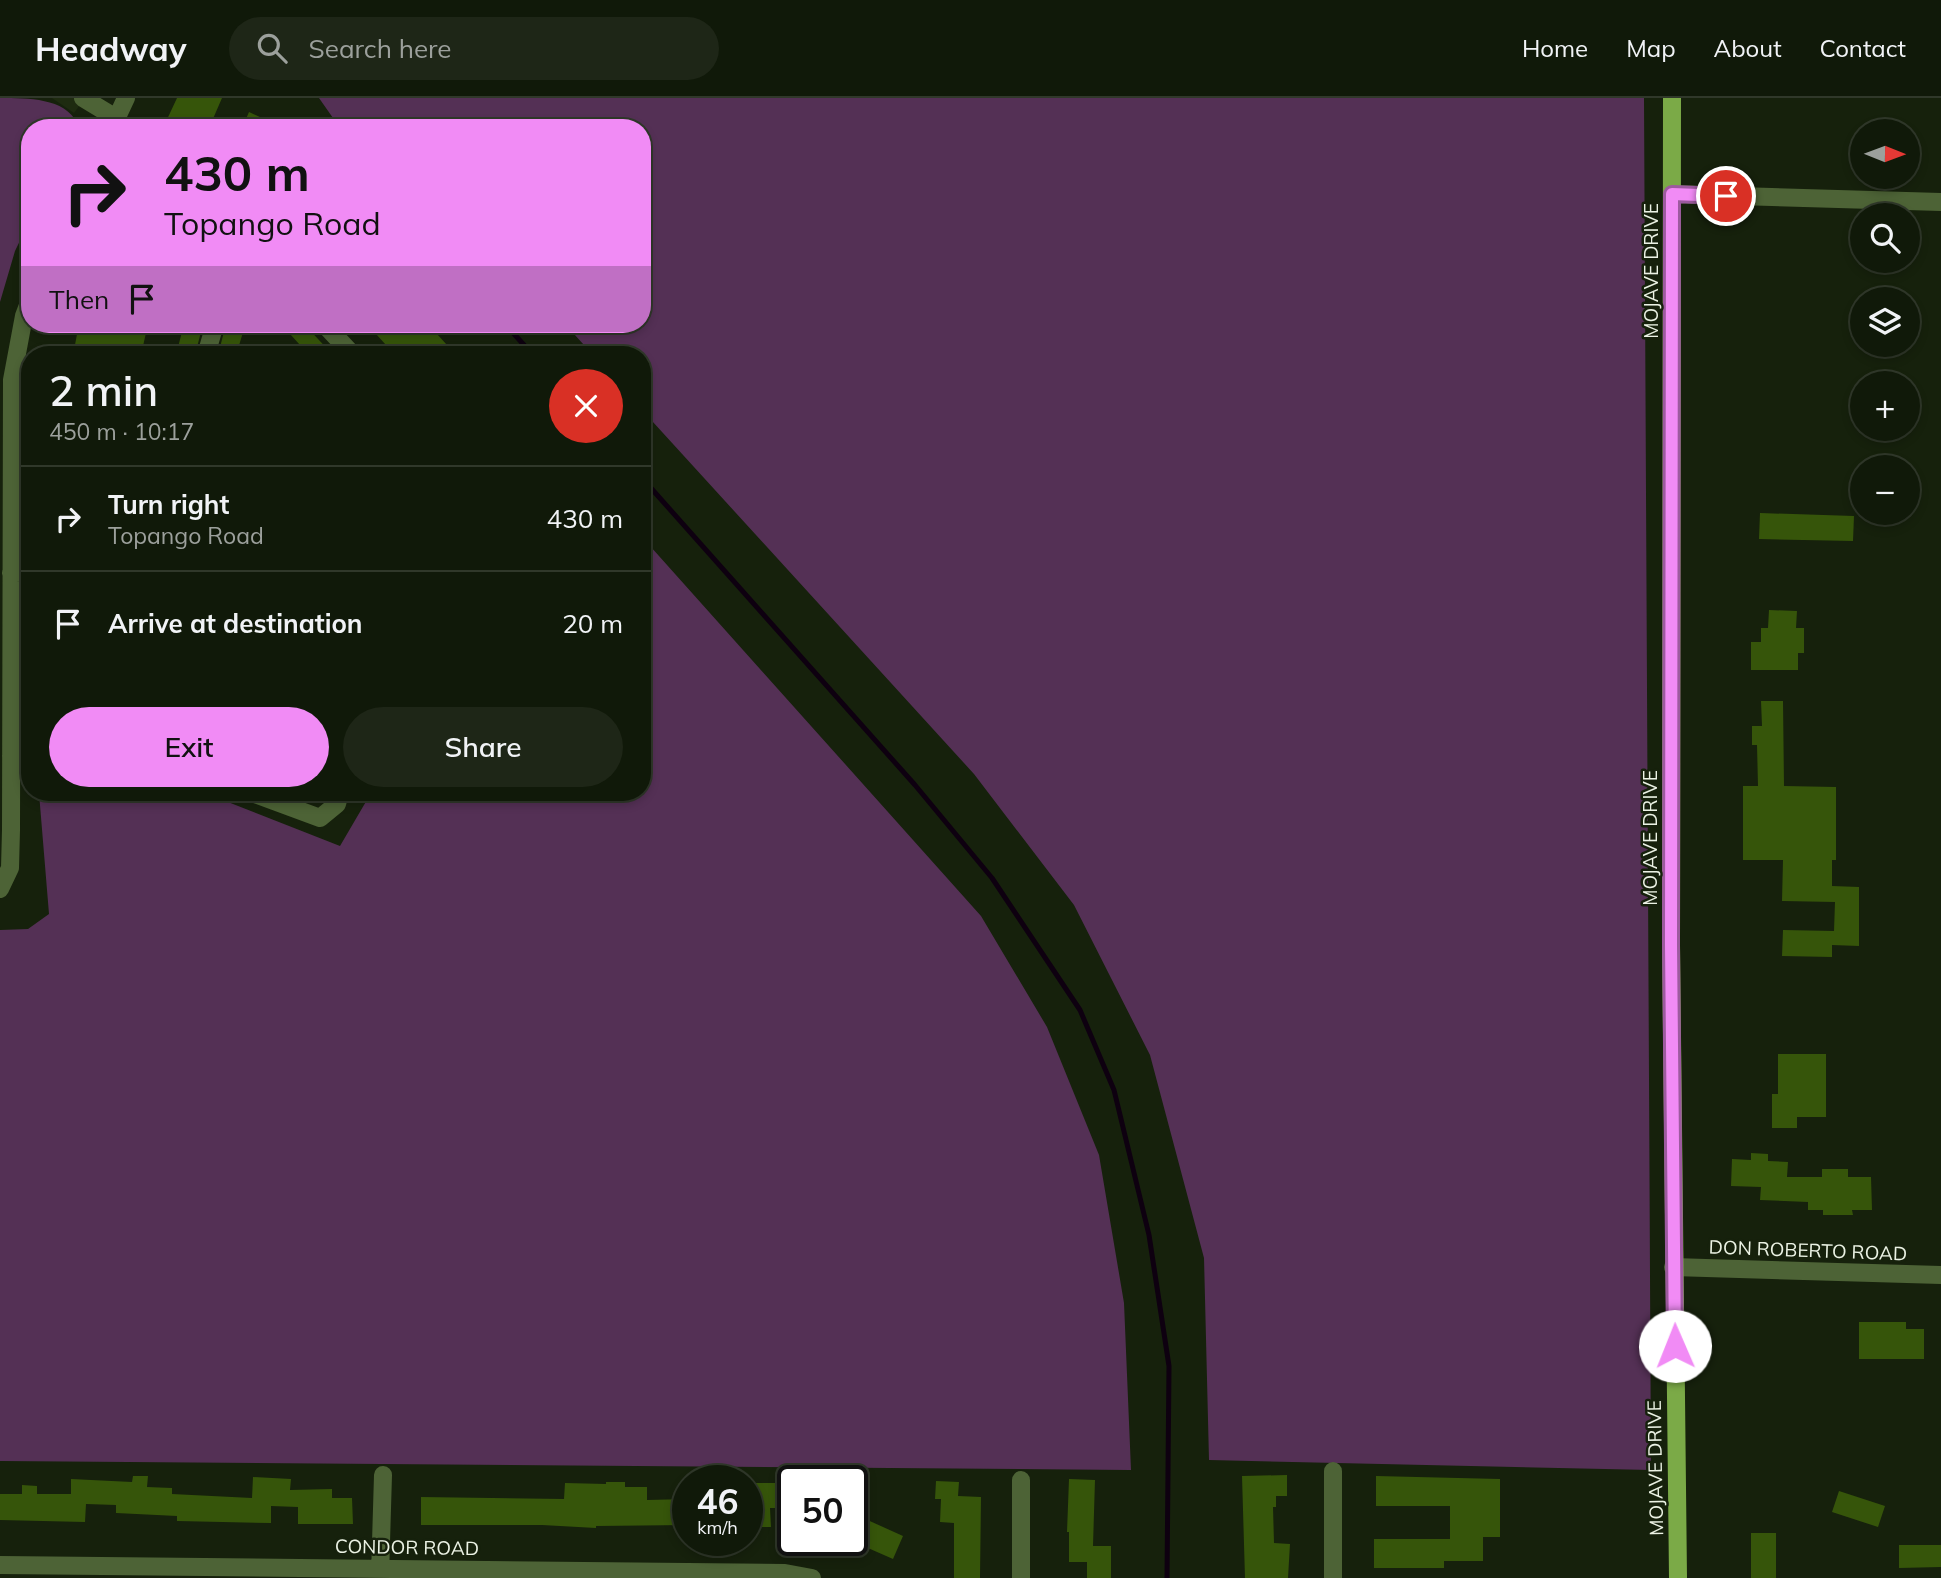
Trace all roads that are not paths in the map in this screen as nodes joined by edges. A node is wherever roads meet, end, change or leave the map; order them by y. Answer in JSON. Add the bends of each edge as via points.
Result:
{"nodes":[{"id":1,"x":83,"y":98,"type":"edge"},
{"id":2,"x":126,"y":98,"type":"edge"},
{"id":3,"x":1672,"y":98,"type":"edge"},
{"id":4,"x":109,"y":119,"type":"edge"},
{"id":5,"x":116,"y":119,"type":"edge"},
{"id":6,"x":1672,"y":194,"type":"junction"},
{"id":7,"x":1941,"y":202,"type":"edge"},
{"id":8,"x":21,"y":332,"type":"edge"},
{"id":9,"x":332,"y":333,"type":"edge"},
{"id":10,"x":345,"y":346,"type":"edge"},
{"id":11,"x":21,"y":572,"type":"edge"},
{"id":12,"x":11,"y":573,"type":"junction"},
{"id":13,"x":5,"y":734,"type":"edge"},
{"id":14,"x":21,"y":756,"type":"edge"},
{"id":15,"x":11,"y":757,"type":"junction"},
{"id":16,"x":274,"y":801,"type":"edge"},
{"id":17,"x":338,"y":801,"type":"edge"},
{"id":18,"x":0,"y":889,"type":"edge"},
{"id":19,"x":1673,"y":1267,"type":"junction"},
{"id":20,"x":1941,"y":1275,"type":"edge"},
{"id":21,"x":1333,"y":1471,"type":"dead end"},
{"id":22,"x":383,"y":1475,"type":"dead end"},
{"id":23,"x":1021,"y":1480,"type":"dead end"},
{"id":24,"x":0,"y":1564,"type":"edge"},
{"id":25,"x":380,"y":1573,"type":"edge"},
{"id":26,"x":812,"y":1578,"type":"edge"},
{"id":27,"x":1021,"y":1578,"type":"edge"},
{"id":28,"x":1333,"y":1578,"type":"edge"},
{"id":29,"x":1678,"y":1578,"type":"edge"}],
"edges":[{"from":1,"to":4,"type":"street"},
{"from":2,"to":5,"type":"street"},
{"from":3,"to":6,"type":"main road","name":"MOJAVE DRIVE"},
{"from":6,"to":7,"type":"street"},
{"from":6,"to":19,"type":"main road","name":"MOJAVE DRIVE"},
{"from":8,"to":12,"type":"street","via":[[12,380]]},
{"from":9,"to":10,"type":"street"},
{"from":11,"to":12,"type":"street"},
{"from":12,"to":13,"type":"street"},
{"from":13,"to":15,"type":"street"},
{"from":14,"to":15,"type":"street"},
{"from":15,"to":18,"type":"street","via":[[10,869]]},
{"from":16,"to":17,"type":"street","via":[[320,818]]},
{"from":19,"to":20,"type":"street","name":"DON ROBERTO ROAD"},
{"from":19,"to":29,"type":"main road","name":"MOJAVE DRIVE"},
{"from":21,"to":28,"type":"street"},
{"from":22,"to":25,"type":"street"},
{"from":23,"to":27,"type":"street"},
{"from":24,"to":25,"type":"street","name":"CONDOR ROAD"},
{"from":25,"to":26,"type":"street","name":"CONDOR ROAD","via":[[785,1573]]}]}
